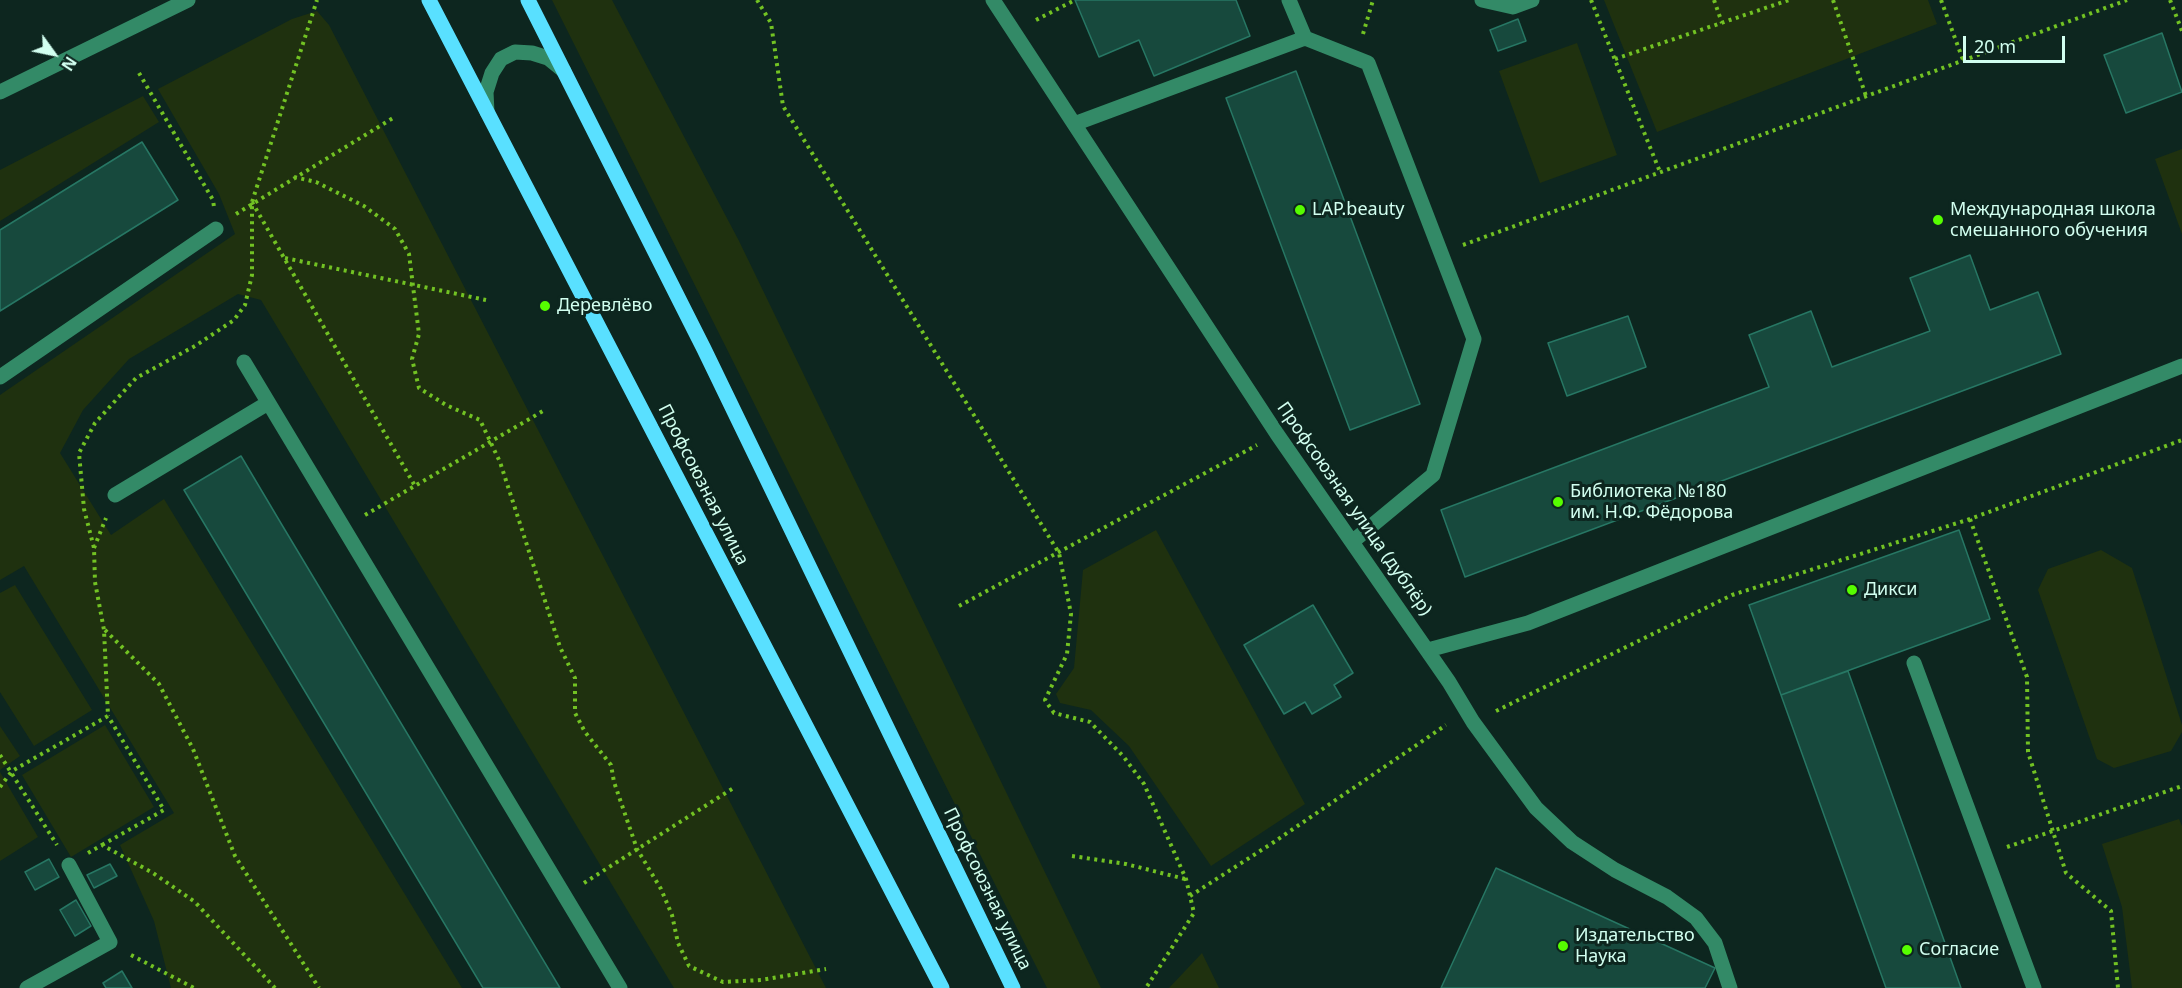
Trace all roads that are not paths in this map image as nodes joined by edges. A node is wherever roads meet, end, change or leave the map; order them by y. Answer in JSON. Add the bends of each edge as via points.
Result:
{"nodes":[{"id":1,"x":188,"y":0,"type":"edge"},
{"id":2,"x":429,"y":0,"type":"edge"},
{"id":3,"x":528,"y":0,"type":"edge"},
{"id":4,"x":993,"y":0,"type":"edge"},
{"id":5,"x":1289,"y":0,"type":"edge"},
{"id":6,"x":1482,"y":0,"type":"edge"},
{"id":7,"x":1532,"y":0,"type":"edge"},
{"id":8,"x":1305,"y":38,"type":"junction"},
{"id":9,"x":564,"y":71,"type":"junction"},
{"id":10,"x":0,"y":92,"type":"edge"},
{"id":11,"x":487,"y":112,"type":"junction"},
{"id":12,"x":1074,"y":124,"type":"junction"},
{"id":13,"x":216,"y":229,"type":"road end"},
{"id":14,"x":244,"y":362,"type":"dead end"},
{"id":15,"x":2182,"y":366,"type":"edge"},
{"id":16,"x":0,"y":377,"type":"edge"},
{"id":17,"x":268,"y":404,"type":"junction"},
{"id":18,"x":115,"y":495,"type":"road end"},
{"id":19,"x":1352,"y":542,"type":"junction"},
{"id":20,"x":1428,"y":650,"type":"junction"},
{"id":21,"x":1914,"y":663,"type":"dead end"},
{"id":22,"x":69,"y":865,"type":"road end"},
{"id":23,"x":27,"y":988,"type":"edge"},
{"id":24,"x":620,"y":988,"type":"edge"},
{"id":25,"x":942,"y":988,"type":"edge"},
{"id":26,"x":1013,"y":988,"type":"edge"},
{"id":27,"x":1730,"y":988,"type":"edge"},
{"id":28,"x":2034,"y":988,"type":"edge"}],
"edges":[{"from":1,"to":10,"type":"street"},
{"from":2,"to":11,"type":"main road","name":"Профсоюзная улица"},
{"from":3,"to":9,"type":"main road","name":"Профсоюзная улица"},
{"from":4,"to":12,"type":"street","name":"Профсоюзная улица (дублёр)"},
{"from":5,"to":8,"type":"street"},
{"from":6,"to":7,"type":"street","via":[[1514,7]]},
{"from":8,"to":12,"type":"street"},
{"from":8,"to":19,"type":"street","via":[[1368,63],[1474,339],[1433,475]]},
{"from":9,"to":11,"type":"street","via":[[548,58],[532,53],[515,52],[501,59],[486,92]]},
{"from":9,"to":26,"type":"main road","name":"Профсоюзная улица","via":[[704,349]]},
{"from":11,"to":25,"type":"main road","name":"Профсоюзная улица"},
{"from":12,"to":19,"type":"street","name":"Профсоюзная улица (дублёр)"},
{"from":13,"to":16,"type":"street"},
{"from":14,"to":17,"type":"street"},
{"from":15,"to":20,"type":"street","via":[[1528,623]]},
{"from":17,"to":18,"type":"street"},
{"from":17,"to":24,"type":"street"},
{"from":19,"to":20,"type":"street","name":"Профсоюзная улица (дублёр)"},
{"from":20,"to":27,"type":"street","name":"Профсоюзная улица (дублёр)","via":[[1473,722],[1536,808],[1572,842],[1696,918],[1714,943]]},
{"from":21,"to":28,"type":"street"},
{"from":22,"to":23,"type":"street","via":[[110,942]]}]}
